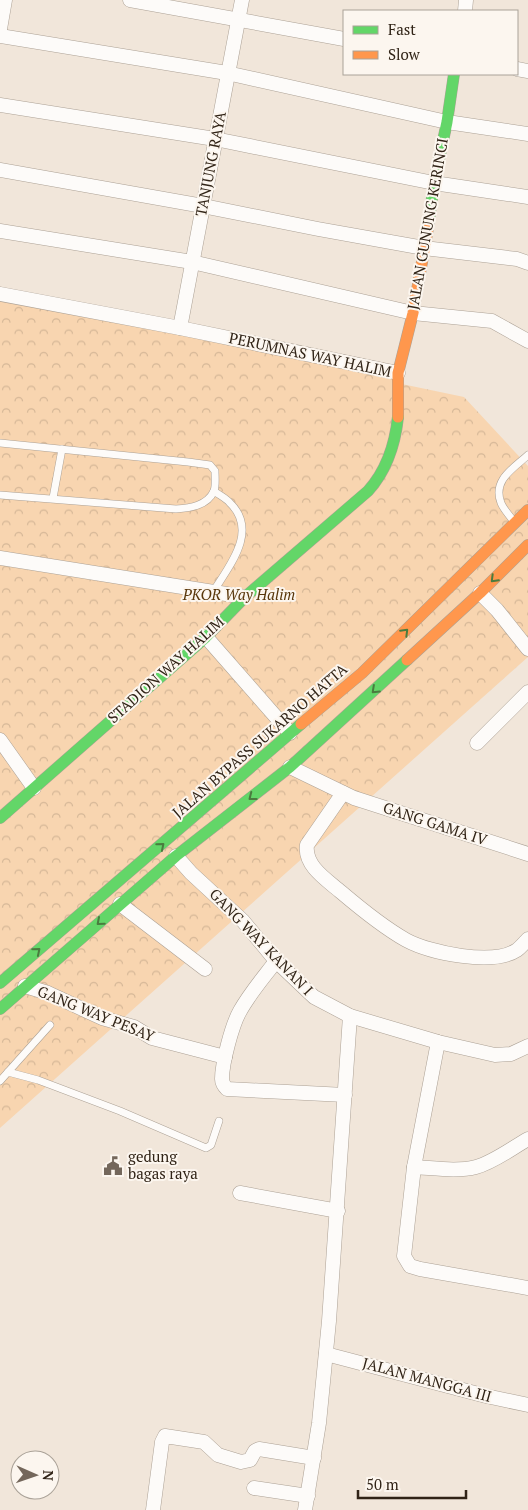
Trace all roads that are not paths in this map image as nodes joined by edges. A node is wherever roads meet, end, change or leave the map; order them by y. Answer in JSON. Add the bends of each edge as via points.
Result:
{"nodes":[{"id":1,"x":5,"y":0,"type":"edge"},
{"id":2,"x":130,"y":0,"type":"edge"},
{"id":3,"x":242,"y":0,"type":"edge"},
{"id":4,"x":238,"y":20,"type":"junction"},
{"id":5,"x":0,"y":29,"type":"edge"},
{"id":6,"x":0,"y":36,"type":"edge"},
{"id":7,"x":343,"y":39,"type":"edge"},
{"id":8,"x":228,"y":73,"type":"junction"},
{"id":9,"x":454,"y":75,"type":"edge"},
{"id":10,"x":0,"y":105,"type":"edge"},
{"id":11,"x":447,"y":122,"type":"junction"},
{"id":12,"x":528,"y":134,"type":"edge"},
{"id":13,"x":215,"y":139,"type":"junction"},
{"id":14,"x":0,"y":170,"type":"edge"},
{"id":15,"x":434,"y":183,"type":"junction"},
{"id":16,"x":528,"y":197,"type":"edge"},
{"id":17,"x":203,"y":206,"type":"junction"},
{"id":18,"x":0,"y":231,"type":"edge"},
{"id":19,"x":424,"y":248,"type":"junction"},
{"id":20,"x":192,"y":262,"type":"junction"},
{"id":21,"x":528,"y":263,"type":"edge"},
{"id":22,"x":0,"y":294,"type":"edge"},
{"id":23,"x":413,"y":313,"type":"junction"},
{"id":24,"x":180,"y":328,"type":"junction"},
{"id":25,"x":527,"y":341,"type":"edge"},
{"id":26,"x":398,"y":373,"type":"junction"},
{"id":27,"x":0,"y":444,"type":"edge"},
{"id":28,"x":62,"y":450,"type":"junction"},
{"id":29,"x":528,"y":456,"type":"edge"},
{"id":30,"x":214,"y":491,"type":"junction"},
{"id":31,"x":0,"y":495,"type":"edge"},
{"id":32,"x":54,"y":498,"type":"junction"},
{"id":33,"x":528,"y":510,"type":"edge"},
{"id":34,"x":514,"y":523,"type":"junction"},
{"id":35,"x":528,"y":544,"type":"edge"},
{"id":36,"x":0,"y":558,"type":"edge"},
{"id":37,"x":213,"y":592,"type":"junction"},
{"id":38,"x":480,"y":593,"type":"junction"},
{"id":39,"x":245,"y":596,"type":"junction"},
{"id":40,"x":206,"y":637,"type":"junction"},
{"id":41,"x":528,"y":649,"type":"edge"},
{"id":42,"x":528,"y":692,"type":"edge"},
{"id":43,"x":290,"y":733,"type":"junction"},
{"id":44,"x":0,"y":740,"type":"edge"},
{"id":45,"x":477,"y":743,"type":"dead end"},
{"id":46,"x":290,"y":767,"type":"junction"},
{"id":47,"x":34,"y":788,"type":"junction"},
{"id":48,"x":343,"y":793,"type":"junction"},
{"id":49,"x":0,"y":818,"type":"edge"},
{"id":50,"x":528,"y":854,"type":"edge"},
{"id":51,"x":176,"y":856,"type":"junction"},
{"id":52,"x":120,"y":904,"type":"junction"},
{"id":53,"x":528,"y":939,"type":"edge"},
{"id":54,"x":276,"y":960,"type":"junction"},
{"id":55,"x":205,"y":969,"type":"dead end"},
{"id":56,"x":0,"y":983,"type":"edge"},
{"id":57,"x":25,"y":986,"type":"junction"},
{"id":58,"x":0,"y":1009,"type":"edge"},
{"id":59,"x":350,"y":1016,"type":"junction"},
{"id":60,"x":50,"y":1025,"type":"dead end"},
{"id":61,"x":438,"y":1042,"type":"junction"},
{"id":62,"x":528,"y":1046,"type":"edge"},
{"id":63,"x":225,"y":1057,"type":"junction"},
{"id":64,"x":8,"y":1072,"type":"junction"},
{"id":65,"x":0,"y":1082,"type":"edge"},
{"id":66,"x":344,"y":1095,"type":"junction"},
{"id":67,"x":219,"y":1121,"type":"dead end"},
{"id":68,"x":528,"y":1139,"type":"edge"},
{"id":69,"x":414,"y":1167,"type":"junction"},
{"id":70,"x":240,"y":1193,"type":"dead end"},
{"id":71,"x":338,"y":1211,"type":"junction"},
{"id":72,"x":528,"y":1288,"type":"edge"},
{"id":73,"x":326,"y":1354,"type":"junction"},
{"id":74,"x":528,"y":1405,"type":"edge"},
{"id":75,"x":314,"y":1458,"type":"junction"},
{"id":76,"x":254,"y":1488,"type":"dead end"},
{"id":77,"x":308,"y":1496,"type":"junction"},
{"id":78,"x":153,"y":1510,"type":"edge"},
{"id":79,"x":305,"y":1510,"type":"edge"}],
"edges":[{"from":1,"to":5,"type":"street"},
{"from":2,"to":4,"type":"street"},
{"from":3,"to":4,"type":"street","name":"TANJUNG RAYA"},
{"from":4,"to":7,"type":"street"},
{"from":4,"to":8,"type":"street","name":"TANJUNG RAYA"},
{"from":6,"to":8,"type":"street"},
{"from":8,"to":11,"type":"street"},
{"from":8,"to":13,"type":"street","name":"TANJUNG RAYA"},
{"from":9,"to":11,"type":"main road","name":"JALAN GUNUNG KERINCI"},
{"from":10,"to":13,"type":"street"},
{"from":11,"to":12,"type":"street"},
{"from":11,"to":15,"type":"main road","name":"JALAN GUNUNG KERINCI"},
{"from":13,"to":15,"type":"street"},
{"from":13,"to":17,"type":"street","name":"TANJUNG RAYA"},
{"from":14,"to":17,"type":"street"},
{"from":15,"to":16,"type":"street"},
{"from":15,"to":19,"type":"main road","name":"JALAN GUNUNG KERINCI"},
{"from":17,"to":19,"type":"street"},
{"from":17,"to":20,"type":"street","name":"TANJUNG RAYA"},
{"from":18,"to":20,"type":"street"},
{"from":19,"to":21,"type":"street"},
{"from":19,"to":23,"type":"main road","name":"JALAN GUNUNG KERINCI"},
{"from":20,"to":23,"type":"street"},
{"from":20,"to":24,"type":"street","name":"TANJUNG RAYA"},
{"from":22,"to":24,"type":"street","name":"PERUMNAS WAY HALIM"},
{"from":23,"to":25,"type":"street","via":[[492,321]]},
{"from":23,"to":26,"type":"main road","name":"JALAN GUNUNG KERINCI"},
{"from":24,"to":26,"type":"street","name":"PERUMNAS WAY HALIM"},
{"from":26,"to":39,"type":"main road","name":"PERUMNAS WAY HALIM","via":[[397,431],[381,475],[368,491]]},
{"from":27,"to":28,"type":"lane"},
{"from":28,"to":30,"type":"lane","via":[[210,465],[216,471]]},
{"from":28,"to":32,"type":"lane"},
{"from":29,"to":34,"type":"lane","via":[[501,480],[500,502]]},
{"from":30,"to":32,"type":"lane","via":[[204,503],[176,509]]},
{"from":30,"to":37,"type":"lane","via":[[231,504],[243,532],[237,554]]},
{"from":31,"to":32,"type":"lane"},
{"from":33,"to":34,"type":"main road","name":"JALAN BYPASS SUKARNO HATTA"},
{"from":43,"to":34,"type":"main road","name":"JALAN BYPASS SUKARNO HATTA","one_way":true,"via":[[362,673]]},
{"from":35,"to":38,"type":"main road","one_way":true},
{"from":36,"to":37,"type":"street","name":"STADION WAY HALIM"},
{"from":37,"to":39,"type":"street","name":"STADION WAY HALIM"},
{"from":38,"to":41,"type":"street"},
{"from":38,"to":46,"type":"main road","one_way":true},
{"from":39,"to":40,"type":"main road","name":"STADION WAY HALIM"},
{"from":40,"to":43,"type":"street"},
{"from":40,"to":47,"type":"main road","name":"STADION WAY HALIM"},
{"from":42,"to":45,"type":"street"},
{"from":56,"to":43,"type":"main road","name":"JALAN BYPASS SUKARNO HATTA","one_way":true},
{"from":44,"to":47,"type":"street"},
{"from":46,"to":48,"type":"street","name":"GANG GAMA IV"},
{"from":46,"to":51,"type":"main road","one_way":true},
{"from":47,"to":49,"type":"main road","name":"STADION WAY HALIM"},
{"from":48,"to":50,"type":"street","name":"GANG GAMA IV"},
{"from":48,"to":53,"type":"street","via":[[307,845],[306,854],[319,873],[363,911],[406,940],[434,951],[490,958],[517,950]]},
{"from":51,"to":52,"type":"main road"},
{"from":51,"to":54,"type":"street","name":"GANG WAY KANAN I","via":[[243,921]]},
{"from":52,"to":55,"type":"street"},
{"from":52,"to":57,"type":"main road","one_way":true},
{"from":54,"to":59,"type":"street","name":"GANG WAY KANAN I","via":[[314,997]]},
{"from":54,"to":63,"type":"street","via":[[239,1014]]},
{"from":57,"to":58,"type":"main road"},
{"from":57,"to":63,"type":"street","name":"GANG WAY PESAY","via":[[48,992],[102,1018],[134,1027],[152,1038]]},
{"from":59,"to":61,"type":"street","name":"GANG WAY KANAN I"},
{"from":59,"to":66,"type":"street"},
{"from":60,"to":64,"type":"lane"},
{"from":61,"to":62,"type":"street","name":"GANG WAY KANAN I","via":[[503,1055]]},
{"from":61,"to":69,"type":"street"},
{"from":63,"to":66,"type":"street","via":[[222,1080],[227,1089]]},
{"from":64,"to":65,"type":"lane"},
{"from":64,"to":67,"type":"lane","via":[[120,1111],[206,1148],[211,1145]]},
{"from":66,"to":71,"type":"street"},
{"from":68,"to":69,"type":"street","via":[[476,1167]]},
{"from":69,"to":72,"type":"street","via":[[404,1256],[410,1266]]},
{"from":70,"to":71,"type":"street"},
{"from":71,"to":73,"type":"street"},
{"from":73,"to":74,"type":"street","name":"JALAN MANGGA III"},
{"from":73,"to":75,"type":"street"},
{"from":75,"to":77,"type":"street"},
{"from":75,"to":78,"type":"street","via":[[259,1449],[250,1460],[241,1462],[218,1455],[204,1442],[165,1436]]},
{"from":76,"to":77,"type":"street"},
{"from":77,"to":79,"type":"street"}]}
